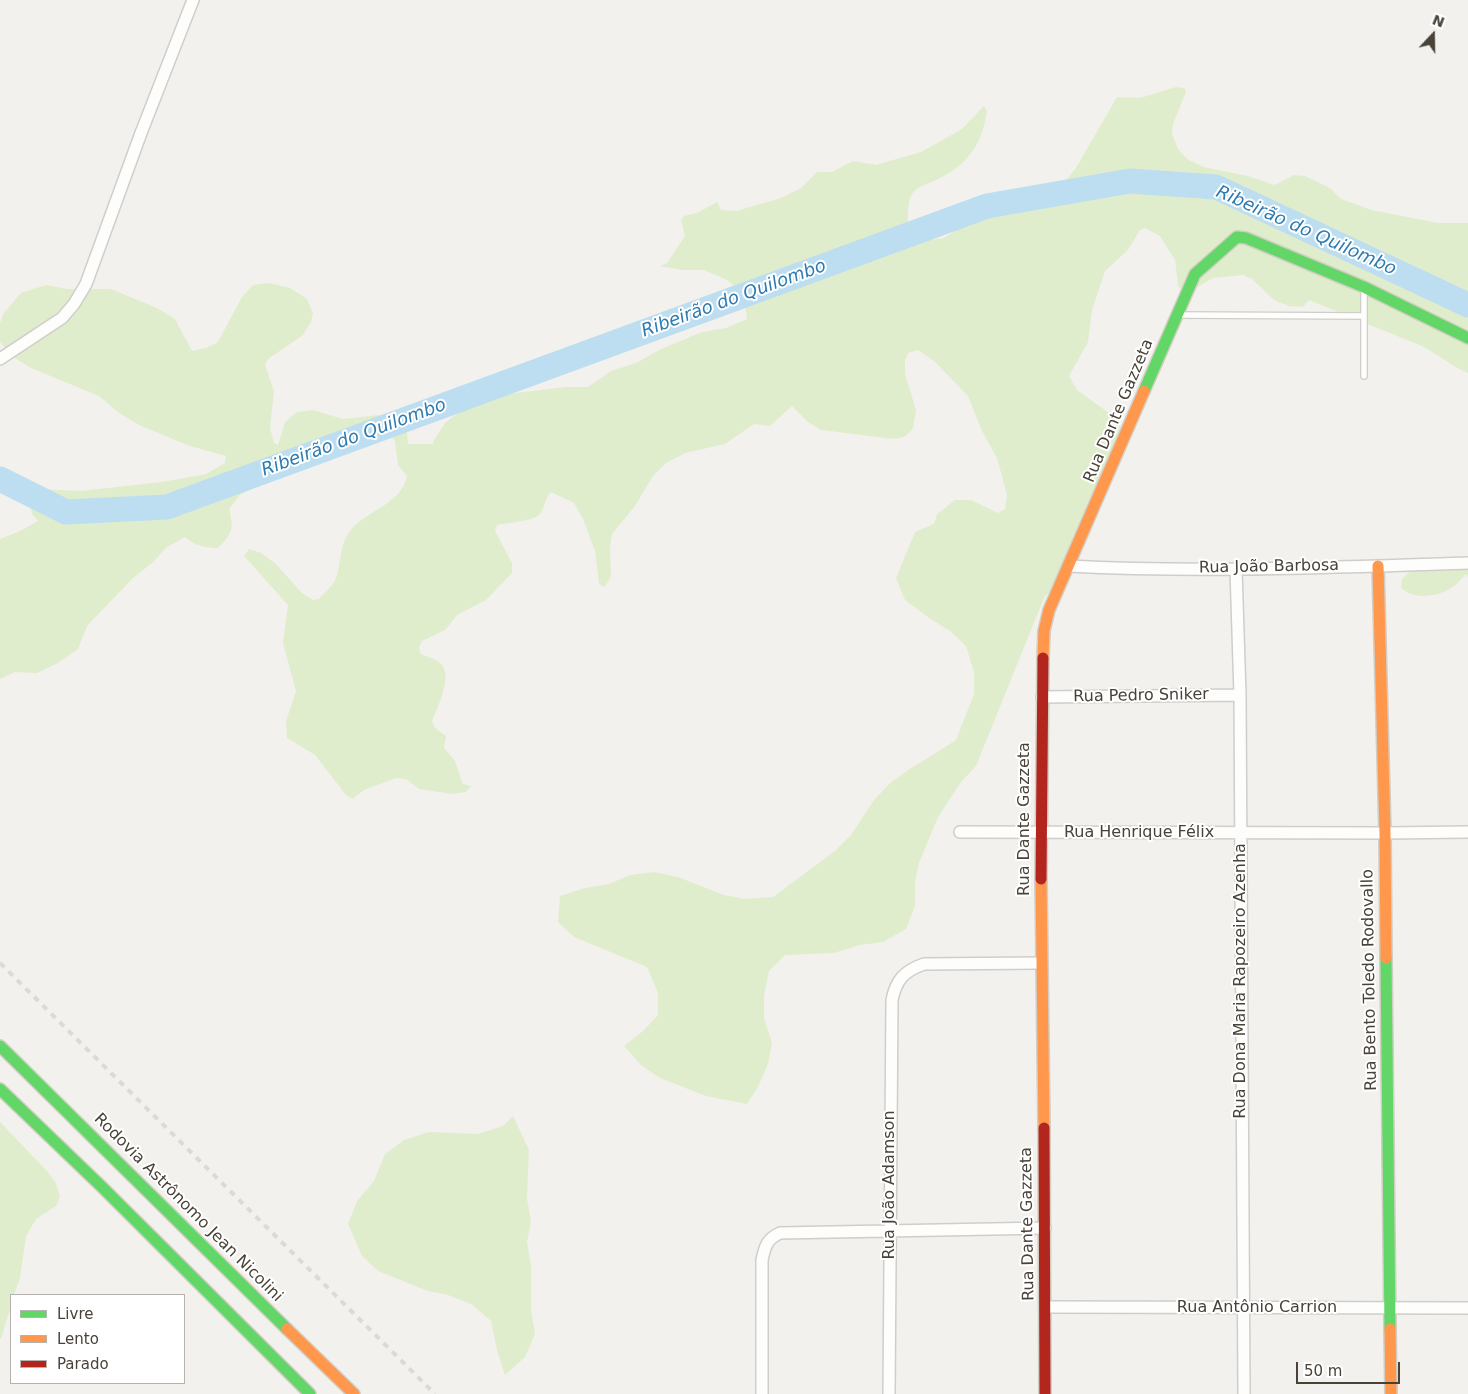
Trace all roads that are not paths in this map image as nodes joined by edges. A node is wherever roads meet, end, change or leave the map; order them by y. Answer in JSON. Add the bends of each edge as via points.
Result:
{"nodes":[{"id":1,"x":193,"y":0,"type":"edge"},
{"id":2,"x":1364,"y":287,"type":"junction"},
{"id":3,"x":1178,"y":315,"type":"junction"},
{"id":4,"x":1364,"y":316,"type":"junction"},
{"id":5,"x":1468,"y":338,"type":"edge"},
{"id":6,"x":0,"y":359,"type":"edge"},
{"id":7,"x":1364,"y":376,"type":"dead end"},
{"id":8,"x":1468,"y":563,"type":"edge"},
{"id":9,"x":1069,"y":566,"type":"junction"},
{"id":10,"x":1378,"y":566,"type":"junction"},
{"id":11,"x":1236,"y":568,"type":"junction"},
{"id":12,"x":1240,"y":695,"type":"junction"},
{"id":13,"x":1042,"y":697,"type":"junction"},
{"id":14,"x":960,"y":832,"type":"dead end"},
{"id":15,"x":1040,"y":832,"type":"junction"},
{"id":16,"x":1468,"y":832,"type":"edge"},
{"id":17,"x":1240,"y":833,"type":"junction"},
{"id":18,"x":1385,"y":833,"type":"junction"},
{"id":19,"x":1041,"y":963,"type":"junction"},
{"id":20,"x":0,"y":1046,"type":"edge"},
{"id":21,"x":0,"y":1089,"type":"edge"},
{"id":22,"x":1045,"y":1228,"type":"junction"},
{"id":23,"x":890,"y":1230,"type":"junction"},
{"id":24,"x":1046,"y":1307,"type":"junction"},
{"id":25,"x":1244,"y":1308,"type":"junction"},
{"id":26,"x":1468,"y":1308,"type":"edge"},
{"id":27,"x":1390,"y":1309,"type":"junction"},
{"id":28,"x":310,"y":1394,"type":"edge"},
{"id":29,"x":354,"y":1394,"type":"edge"},
{"id":30,"x":762,"y":1394,"type":"edge"},
{"id":31,"x":889,"y":1394,"type":"edge"},
{"id":32,"x":1045,"y":1394,"type":"edge"},
{"id":33,"x":1244,"y":1394,"type":"edge"},
{"id":34,"x":1391,"y":1394,"type":"edge"}],
"edges":[{"from":1,"to":6,"type":"street","via":[[86,284],[62,318]]},
{"from":2,"to":3,"type":"street","name":"Rua Dante Gazzeta","via":[[1246,238],[1237,238],[1195,274]]},
{"from":2,"to":4,"type":"lane"},
{"from":2,"to":5,"type":"street"},
{"from":3,"to":4,"type":"lane"},
{"from":3,"to":9,"type":"street","name":"Rua Dante Gazzeta"},
{"from":4,"to":7,"type":"lane"},
{"from":8,"to":10,"type":"street","name":"Rua João Barbosa"},
{"from":9,"to":11,"type":"street","name":"Rua João Barbosa"},
{"from":9,"to":13,"type":"street","name":"Rua Dante Gazzeta","via":[[1057,590],[1044,631]]},
{"from":10,"to":11,"type":"street","name":"Rua João Barbosa"},
{"from":10,"to":18,"type":"street","name":"Rua Bento Toledo Rodovallo"},
{"from":11,"to":12,"type":"street","name":"Rua Dona Maria Rapozeiro Azenha"},
{"from":12,"to":13,"type":"street","name":"Rua Pedro Sniker"},
{"from":12,"to":17,"type":"street","name":"Rua Dona Maria Rapozeiro Azenha"},
{"from":13,"to":15,"type":"street","name":"Rua Dante Gazzeta"},
{"from":14,"to":15,"type":"street","name":"Rua Henrique Félix"},
{"from":15,"to":17,"type":"street","name":"Rua Henrique Félix"},
{"from":15,"to":19,"type":"street","name":"Rua Dante Gazzeta"},
{"from":16,"to":18,"type":"street","name":"Rua Henrique Félix"},
{"from":17,"to":18,"type":"street","name":"Rua Henrique Félix"},
{"from":17,"to":25,"type":"street","name":"Rua Dona Maria Rapozeiro Azenha"},
{"from":18,"to":27,"type":"street","name":"Rua Bento Toledo Rodovallo"},
{"from":19,"to":22,"type":"street","name":"Rua Dante Gazzeta"},
{"from":19,"to":23,"type":"street","name":"Rua João Adamson","via":[[924,964],[900,978],[894,988]]},
{"from":20,"to":29,"type":"street","name":"Rodovia Astrônomo Jean Nicolini"},
{"from":21,"to":28,"type":"street"},
{"from":22,"to":23,"type":"street"},
{"from":22,"to":24,"type":"street","name":"Rua Dante Gazzeta"},
{"from":23,"to":30,"type":"street","via":[[780,1232],[771,1237],[762,1260]]},
{"from":23,"to":31,"type":"street","name":"Rua João Adamson"},
{"from":24,"to":25,"type":"street","name":"Rua Antônio Carrion"},
{"from":24,"to":32,"type":"street","name":"Rua Dante Gazzeta"},
{"from":25,"to":27,"type":"street","name":"Rua Antônio Carrion"},
{"from":25,"to":33,"type":"street","name":"Rua Dona Maria Rapozeiro Azenha"},
{"from":26,"to":27,"type":"street","name":"Rua Antônio Carrion"},
{"from":27,"to":34,"type":"street","name":"Rua Bento Toledo Rodovallo"}]}
